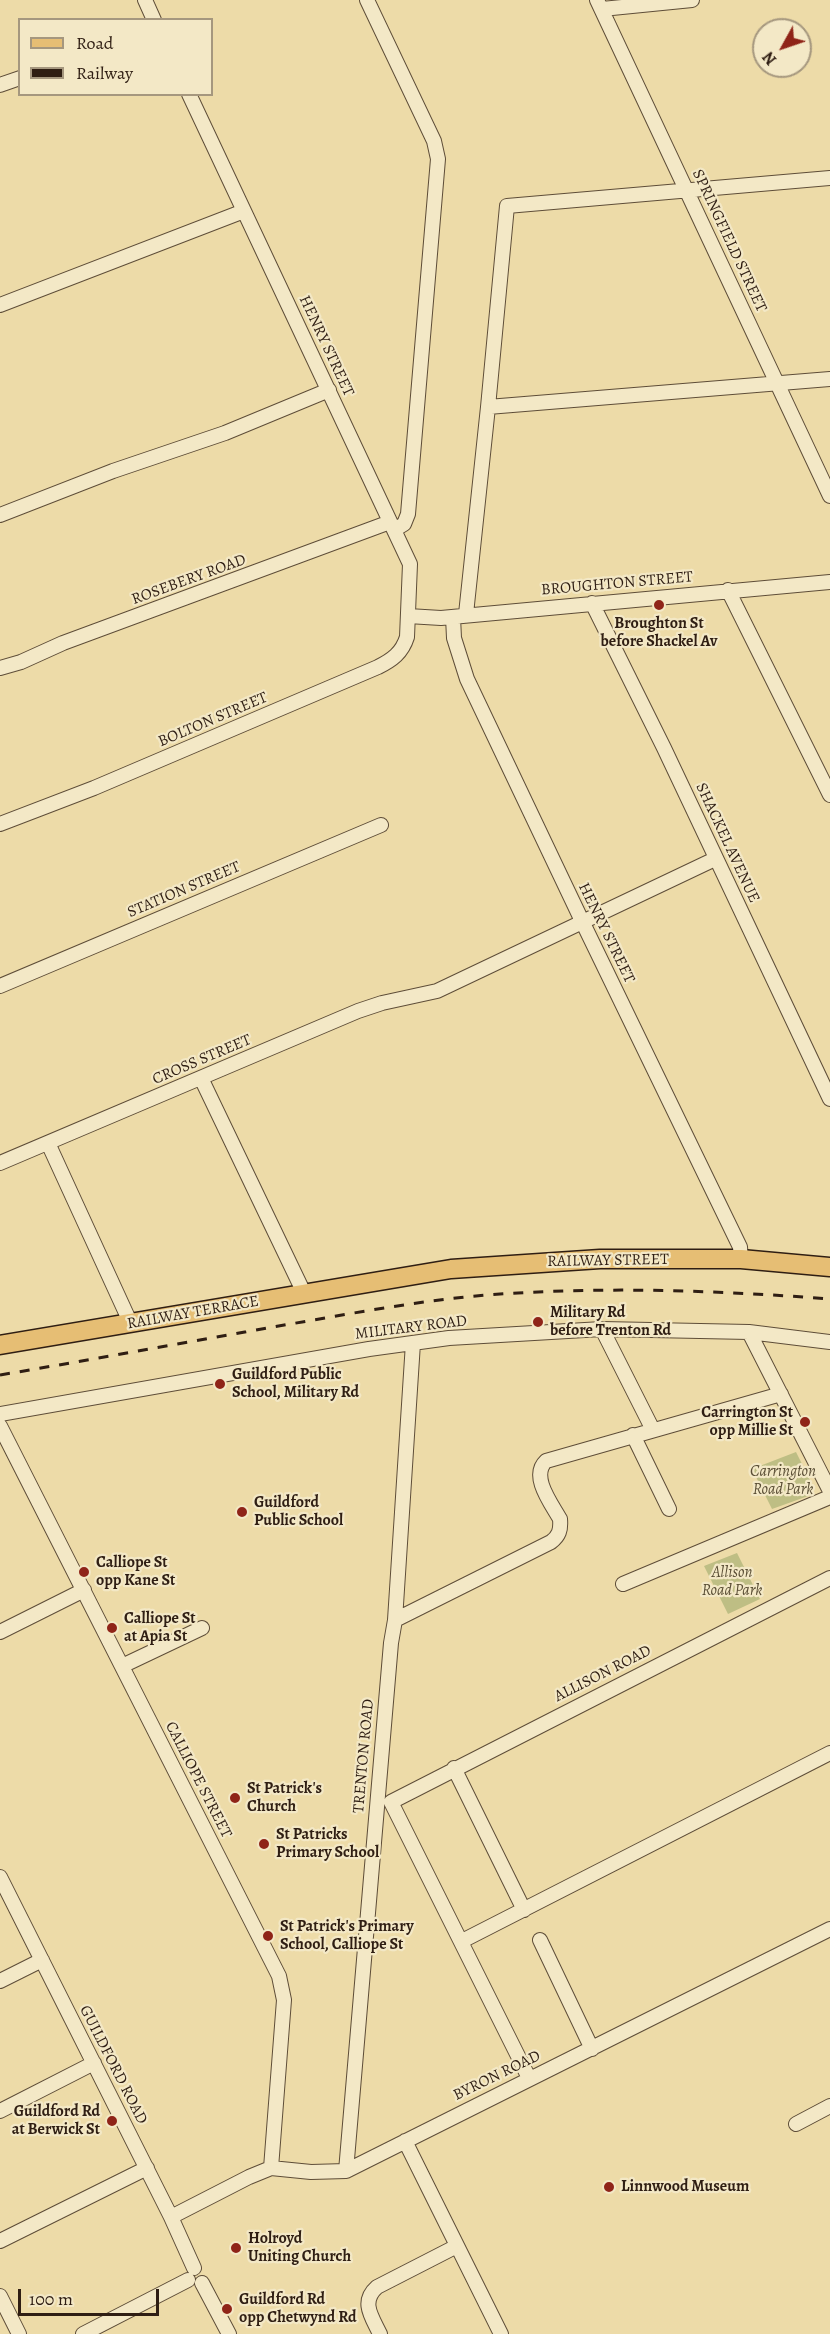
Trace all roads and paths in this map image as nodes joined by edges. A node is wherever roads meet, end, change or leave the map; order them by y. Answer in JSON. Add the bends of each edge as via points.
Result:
{"nodes":[{"id":1,"x":145,"y":0,"type":"edge"},
{"id":2,"x":367,"y":0,"type":"edge"},
{"id":3,"x":692,"y":0,"type":"edge"},
{"id":4,"x":599,"y":4,"type":"edge"},
{"id":5,"x":153,"y":18,"type":"edge"},
{"id":6,"x":18,"y":79,"type":"edge"},
{"id":7,"x":0,"y":85,"type":"edge"},
{"id":8,"x":190,"y":96,"type":"edge"},
{"id":9,"x":830,"y":178,"type":"edge"},
{"id":10,"x":688,"y":191,"type":"junction"},
{"id":11,"x":244,"y":211,"type":"junction"},
{"id":12,"x":0,"y":305,"type":"edge"},
{"id":13,"x":830,"y":379,"type":"edge"},
{"id":14,"x":777,"y":383,"type":"junction"},
{"id":15,"x":329,"y":390,"type":"junction"},
{"id":16,"x":488,"y":407,"type":"junction"},
{"id":17,"x":830,"y":496,"type":"edge"},
{"id":18,"x":0,"y":515,"type":"edge"},
{"id":19,"x":392,"y":526,"type":"junction"},
{"id":20,"x":830,"y":582,"type":"edge"},
{"id":21,"x":728,"y":590,"type":"junction"},
{"id":22,"x":592,"y":603,"type":"junction"},
{"id":23,"x":408,"y":616,"type":"junction"},
{"id":24,"x":447,"y":616,"type":"junction"},
{"id":25,"x":0,"y":668,"type":"edge"},
{"id":26,"x":826,"y":778,"type":"edge"},
{"id":27,"x":830,"y":795,"type":"edge"},
{"id":28,"x":0,"y":824,"type":"edge"},
{"id":29,"x":381,"y":825,"type":"dead end"},
{"id":30,"x":715,"y":859,"type":"junction"},
{"id":31,"x":582,"y":921,"type":"junction"},
{"id":32,"x":0,"y":986,"type":"edge"},
{"id":33,"x":201,"y":1078,"type":"junction"},
{"id":34,"x":830,"y":1099,"type":"edge"},
{"id":35,"x":48,"y":1143,"type":"junction"},
{"id":36,"x":0,"y":1163,"type":"edge"},
{"id":37,"x":741,"y":1259,"type":"junction"},
{"id":38,"x":830,"y":1267,"type":"edge"},
{"id":39,"x":386,"y":1280,"type":"joint"},
{"id":40,"x":304,"y":1293,"type":"junction"},
{"id":41,"x":131,"y":1324,"type":"junction"},
{"id":42,"x":602,"y":1329,"type":"junction"},
{"id":43,"x":748,"y":1332,"type":"junction"},
{"id":44,"x":830,"y":1342,"type":"edge"},
{"id":45,"x":413,"y":1343,"type":"junction"},
{"id":46,"x":0,"y":1346,"type":"edge"},
{"id":47,"x":781,"y":1394,"type":"junction"},
{"id":48,"x":0,"y":1414,"type":"edge"},
{"id":49,"x":0,"y":1426,"type":"edge"},
{"id":50,"x":653,"y":1430,"type":"junction"},
{"id":51,"x":633,"y":1435,"type":"junction"},
{"id":52,"x":830,"y":1491,"type":"edge"},
{"id":53,"x":830,"y":1497,"type":"edge"},
{"id":54,"x":669,"y":1509,"type":"dead end"},
{"id":55,"x":830,"y":1578,"type":"edge"},
{"id":56,"x":623,"y":1584,"type":"dead end"},
{"id":57,"x":84,"y":1590,"type":"junction"},
{"id":58,"x":394,"y":1620,"type":"junction"},
{"id":59,"x":202,"y":1628,"type":"dead end"},
{"id":60,"x":0,"y":1632,"type":"edge"},
{"id":61,"x":122,"y":1666,"type":"junction"},
{"id":62,"x":830,"y":1753,"type":"edge"},
{"id":63,"x":454,"y":1768,"type":"junction"},
{"id":64,"x":377,"y":1798,"type":"junction"},
{"id":65,"x":391,"y":1802,"type":"junction"},
{"id":66,"x":0,"y":1877,"type":"edge"},
{"id":67,"x":524,"y":1910,"type":"junction"},
{"id":68,"x":830,"y":1930,"type":"edge"},
{"id":69,"x":540,"y":1940,"type":"dead end"},
{"id":70,"x":462,"y":1941,"type":"junction"},
{"id":71,"x":42,"y":1960,"type":"junction"},
{"id":72,"x":0,"y":1981,"type":"edge"},
{"id":73,"x":592,"y":2049,"type":"junction"},
{"id":74,"x":94,"y":2063,"type":"junction"},
{"id":75,"x":529,"y":2078,"type":"junction"},
{"id":76,"x":830,"y":2106,"type":"edge"},
{"id":77,"x":0,"y":2111,"type":"edge"},
{"id":78,"x":796,"y":2124,"type":"dead end"},
{"id":79,"x":405,"y":2141,"type":"junction"},
{"id":80,"x":147,"y":2168,"type":"junction"},
{"id":81,"x":271,"y":2168,"type":"junction"},
{"id":82,"x":346,"y":2170,"type":"junction"},
{"id":83,"x":171,"y":2217,"type":"junction"},
{"id":84,"x":0,"y":2241,"type":"edge"},
{"id":85,"x":457,"y":2246,"type":"junction"},
{"id":86,"x":191,"y":2274,"type":"junction"},
{"id":87,"x":0,"y":2296,"type":"edge"},
{"id":88,"x":19,"y":2334,"type":"edge"},
{"id":89,"x":83,"y":2334,"type":"edge"},
{"id":90,"x":229,"y":2334,"type":"edge"},
{"id":91,"x":380,"y":2334,"type":"edge"},
{"id":92,"x":501,"y":2334,"type":"edge"}],
"edges":[{"from":1,"to":5,"type":"street"},
{"from":2,"to":19,"type":"street","via":[[437,153],[408,514],[404,524]]},
{"from":3,"to":4,"type":"street"},
{"from":4,"to":10,"type":"street","name":"SPRINGFIELD STREET"},
{"from":6,"to":7,"type":"street"},
{"from":8,"to":11,"type":"street","name":"HENRY STREET"},
{"from":9,"to":10,"type":"street"},
{"from":10,"to":14,"type":"street","name":"SPRINGFIELD STREET"},
{"from":10,"to":16,"type":"street","name":"HENRY STREET","via":[[507,206]]},
{"from":11,"to":12,"type":"street"},
{"from":11,"to":15,"type":"street","name":"HENRY STREET"},
{"from":13,"to":14,"type":"street"},
{"from":14,"to":16,"type":"street"},
{"from":14,"to":17,"type":"street","name":"SPRINGFIELD STREET"},
{"from":15,"to":18,"type":"street","via":[[225,433]]},
{"from":15,"to":19,"type":"street","name":"HENRY STREET"},
{"from":16,"to":24,"type":"street","name":"HENRY STREET"},
{"from":19,"to":23,"type":"street","name":"HENRY STREET","via":[[410,564]]},
{"from":19,"to":25,"type":"street","name":"ROSEBERY ROAD"},
{"from":20,"to":21,"type":"street","name":"BROUGHTON STREET"},
{"from":21,"to":22,"type":"street","name":"BROUGHTON STREET"},
{"from":21,"to":26,"type":"street"},
{"from":22,"to":24,"type":"street","name":"BROUGHTON STREET"},
{"from":22,"to":30,"type":"street","name":"SHACKEL AVENUE"},
{"from":23,"to":24,"type":"street","name":"BROUGHTON STREET"},
{"from":23,"to":28,"type":"street","name":"BOLTON STREET","via":[[403,647],[378,667]]},
{"from":24,"to":31,"type":"street","name":"HENRY STREET","via":[[467,679]]},
{"from":26,"to":27,"type":"street"},
{"from":29,"to":32,"type":"street","name":"STATION STREET"},
{"from":30,"to":31,"type":"street","name":"CROSS STREET"},
{"from":30,"to":34,"type":"street","name":"SHACKEL AVENUE"},
{"from":31,"to":33,"type":"street","name":"CROSS STREET","via":[[437,991],[358,1011]]},
{"from":31,"to":37,"type":"street","name":"HENRY STREET","via":[[740,1247]]},
{"from":33,"to":35,"type":"street","name":"CROSS STREET"},
{"from":33,"to":40,"type":"street"},
{"from":35,"to":36,"type":"street","name":"CROSS STREET"},
{"from":35,"to":41,"type":"street"},
{"from":37,"to":38,"type":"main road","name":"RAILWAY STREET"},
{"from":37,"to":39,"type":"main road","name":"RAILWAY STREET","via":[[600,1258],[451,1269]]},
{"from":39,"to":40,"type":"main road","name":"RAILWAY TERRACE"},
{"from":40,"to":41,"type":"main road","name":"RAILWAY TERRACE"},
{"from":41,"to":46,"type":"main road","name":"RAILWAY TERRACE"},
{"from":42,"to":43,"type":"street","name":"MILITARY ROAD"},
{"from":42,"to":45,"type":"street","name":"MILITARY ROAD"},
{"from":42,"to":50,"type":"street"},
{"from":43,"to":44,"type":"street","name":"MILITARY ROAD"},
{"from":43,"to":47,"type":"street"},
{"from":45,"to":48,"type":"street","name":"MILITARY ROAD"},
{"from":45,"to":58,"type":"street","name":"TRENTON ROAD"},
{"from":47,"to":50,"type":"street"},
{"from":47,"to":52,"type":"street"},
{"from":49,"to":57,"type":"street","name":"CALLIOPE STREET"},
{"from":50,"to":51,"type":"street"},
{"from":51,"to":54,"type":"street"},
{"from":51,"to":58,"type":"street","via":[[543,1464],[539,1472],[542,1484],[561,1525],[557,1537]]},
{"from":53,"to":56,"type":"street"},
{"from":55,"to":63,"type":"street","name":"ALLISON ROAD"},
{"from":57,"to":60,"type":"street"},
{"from":57,"to":61,"type":"street","name":"CALLIOPE STREET"},
{"from":58,"to":64,"type":"street","name":"TRENTON ROAD"},
{"from":59,"to":61,"type":"street"},
{"from":61,"to":81,"type":"street","name":"CALLIOPE STREET","via":[[279,1976],[284,2000]]},
{"from":62,"to":67,"type":"street"},
{"from":63,"to":65,"type":"street","name":"ALLISON ROAD"},
{"from":63,"to":67,"type":"street"},
{"from":64,"to":65,"type":"street"},
{"from":64,"to":82,"type":"street","name":"TRENTON ROAD"},
{"from":65,"to":70,"type":"street"},
{"from":66,"to":71,"type":"street","name":"GUILDFORD ROAD"},
{"from":67,"to":70,"type":"street"},
{"from":68,"to":73,"type":"street","name":"BYRON ROAD"},
{"from":69,"to":73,"type":"street"},
{"from":70,"to":75,"type":"street"},
{"from":71,"to":72,"type":"street"},
{"from":71,"to":74,"type":"street","name":"GUILDFORD ROAD"},
{"from":73,"to":75,"type":"street","name":"BYRON ROAD"},
{"from":74,"to":77,"type":"street"},
{"from":74,"to":80,"type":"street","name":"GUILDFORD ROAD"},
{"from":75,"to":79,"type":"street","name":"BYRON ROAD"},
{"from":76,"to":78,"type":"street"},
{"from":79,"to":82,"type":"street","name":"BYRON ROAD"},
{"from":79,"to":85,"type":"street"},
{"from":80,"to":83,"type":"street","name":"GUILDFORD ROAD"},
{"from":80,"to":84,"type":"street"},
{"from":81,"to":82,"type":"street","name":"BYRON ROAD"},
{"from":81,"to":83,"type":"street","name":"BYRON ROAD"},
{"from":83,"to":86,"type":"street","name":"GUILDFORD ROAD"},
{"from":85,"to":91,"type":"street","via":[[371,2293],[368,2310]]},
{"from":85,"to":92,"type":"street"},
{"from":86,"to":89,"type":"street"},
{"from":86,"to":90,"type":"street","via":[[194,2286],[202,2283]]},
{"from":87,"to":88,"type":"street"}]}
